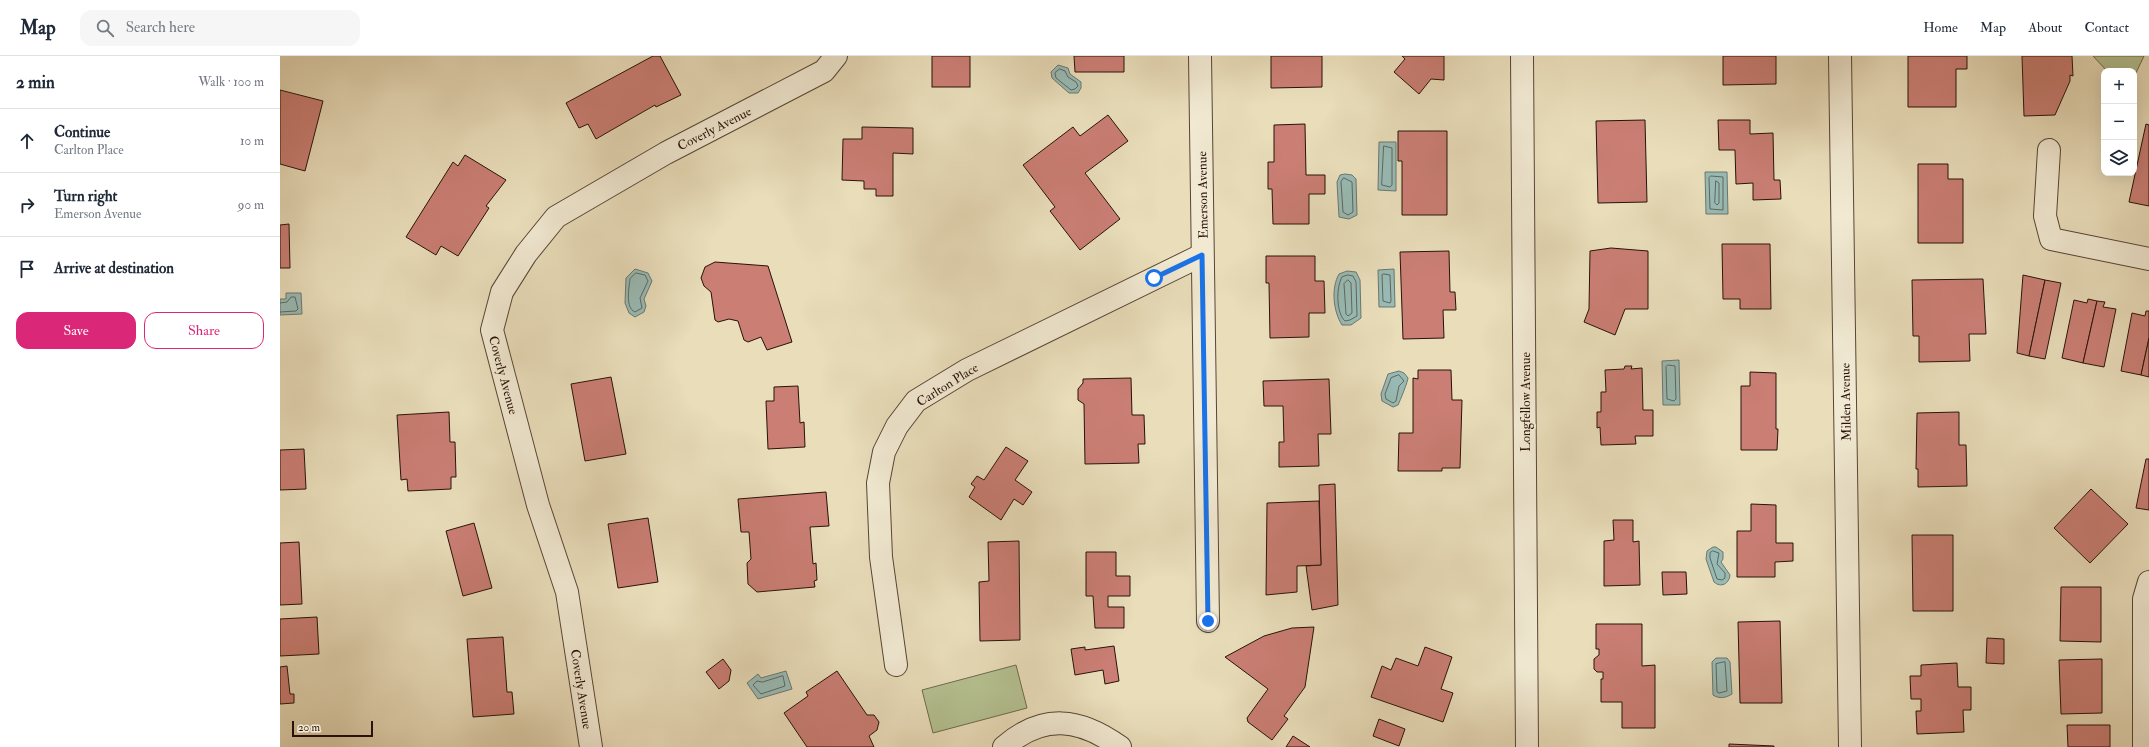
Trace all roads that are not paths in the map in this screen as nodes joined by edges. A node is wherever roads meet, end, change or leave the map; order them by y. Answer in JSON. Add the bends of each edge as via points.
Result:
{"nodes":[{"id":1,"x":836,"y":56,"type":"edge"},
{"id":2,"x":1200,"y":56,"type":"edge"},
{"id":3,"x":1522,"y":56,"type":"edge"},
{"id":4,"x":1840,"y":56,"type":"edge"},
{"id":5,"x":2049,"y":150,"type":"dead end"},
{"id":6,"x":1202,"y":255,"type":"junction"},
{"id":7,"x":2149,"y":260,"type":"edge"},
{"id":8,"x":2149,"y":582,"type":"edge"},
{"id":9,"x":1208,"y":621,"type":"dead end"},
{"id":10,"x":896,"y":665,"type":"dead end"},
{"id":11,"x":591,"y":747,"type":"edge"},
{"id":12,"x":1004,"y":747,"type":"edge"},
{"id":13,"x":1120,"y":747,"type":"edge"},
{"id":14,"x":1527,"y":747,"type":"edge"},
{"id":15,"x":1850,"y":747,"type":"edge"},
{"id":16,"x":2144,"y":747,"type":"edge"}],
"edges":[{"from":1,"to":11,"type":"street","name":"Coverly Avenue","via":[[824,71],[666,153],[556,217],[526,254],[502,292],[492,330],[538,505],[567,592]]},
{"from":2,"to":6,"type":"street","name":"Emerson Avenue"},
{"from":3,"to":14,"type":"street","name":"Longfellow Avenue"},
{"from":4,"to":15,"type":"street","name":"Milden Avenue"},
{"from":5,"to":7,"type":"street","via":[[2045,216],[2051,239]]},
{"from":6,"to":9,"type":"street","name":"Emerson Avenue"},
{"from":6,"to":10,"type":"street","name":"Carlton Place","via":[[967,370],[916,401],[897,426],[884,452],[878,483],[881,557]]},
{"from":8,"to":16,"type":"street","via":[[2144,599]]},
{"from":12,"to":13,"type":"street","via":[[1020,734],[1046,724],[1086,727]]}]}
